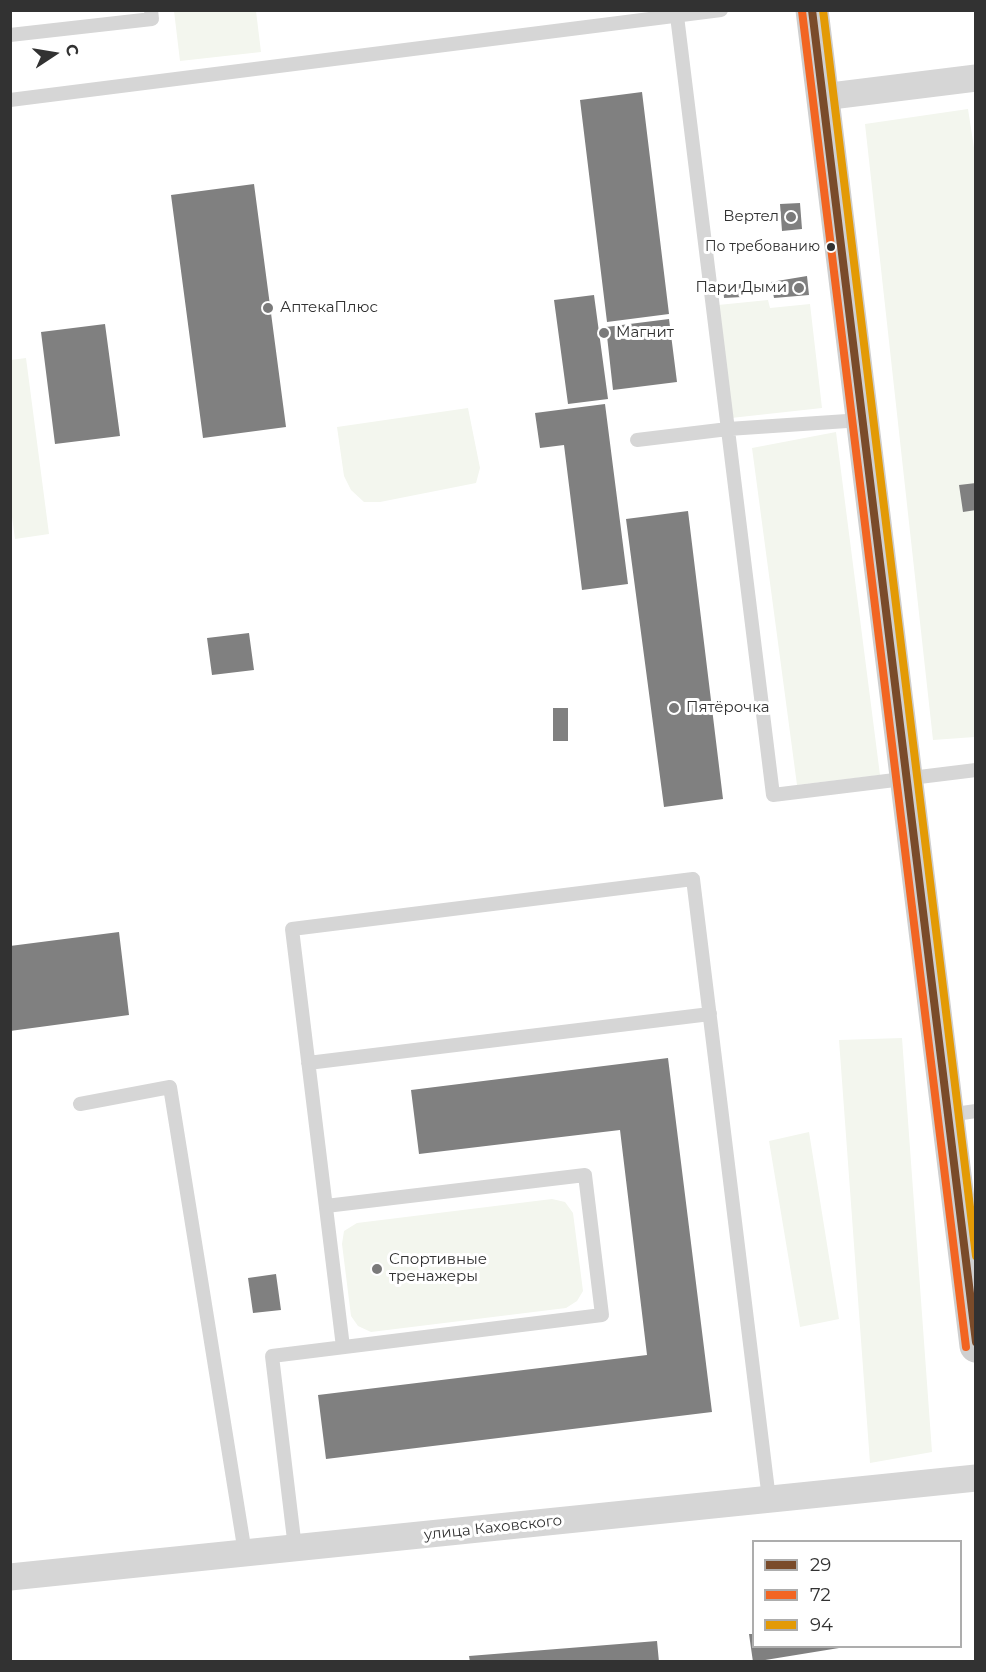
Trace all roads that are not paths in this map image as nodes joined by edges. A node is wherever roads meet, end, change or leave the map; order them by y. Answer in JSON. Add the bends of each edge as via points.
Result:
{"nodes":[{"id":1,"x":151,"y":10,"type":"edge"},
{"id":2,"x":721,"y":10,"type":"edge"},
{"id":3,"x":812,"y":10,"type":"edge"},
{"id":4,"x":677,"y":16,"type":"junction"},
{"id":5,"x":618,"y":17,"type":"edge"},
{"id":6,"x":10,"y":35,"type":"edge"},
{"id":7,"x":975,"y":78,"type":"edge"},
{"id":8,"x":823,"y":97,"type":"junction"},
{"id":9,"x":10,"y":100,"type":"edge"},
{"id":10,"x":862,"y":420,"type":"junction"},
{"id":11,"x":728,"y":429,"type":"junction"},
{"id":12,"x":637,"y":440,"type":"dead end"},
{"id":13,"x":975,"y":770,"type":"edge"},
{"id":14,"x":906,"y":778,"type":"junction"},
{"id":15,"x":710,"y":1014,"type":"junction"},
{"id":16,"x":308,"y":1063,"type":"junction"},
{"id":17,"x":80,"y":1104,"type":"dead end"},
{"id":18,"x":961,"y":1113,"type":"edge"},
{"id":19,"x":326,"y":1206,"type":"junction"},
{"id":20,"x":975,"y":1346,"type":"edge"},
{"id":21,"x":343,"y":1347,"type":"junction"},
{"id":22,"x":975,"y":1478,"type":"edge"},
{"id":23,"x":770,"y":1499,"type":"junction"},
{"id":24,"x":295,"y":1548,"type":"junction"},
{"id":25,"x":245,"y":1553,"type":"junction"},
{"id":26,"x":10,"y":1577,"type":"edge"}],
"edges":[{"from":1,"to":6,"type":"lane","via":[[152,19]]},
{"from":2,"to":4,"type":"lane"},
{"from":3,"to":8,"type":"main road"},
{"from":4,"to":5,"type":"lane"},
{"from":4,"to":11,"type":"lane"},
{"from":5,"to":9,"type":"lane"},
{"from":7,"to":8,"type":"street"},
{"from":8,"to":10,"type":"main road"},
{"from":10,"to":11,"type":"lane"},
{"from":10,"to":14,"type":"main road"},
{"from":11,"to":12,"type":"lane"},
{"from":11,"to":14,"type":"lane","via":[[773,795]]},
{"from":13,"to":14,"type":"lane"},
{"from":14,"to":18,"type":"main road"},
{"from":15,"to":16,"type":"lane"},
{"from":15,"to":16,"type":"lane","via":[[693,879],[292,929]]},
{"from":15,"to":23,"type":"lane"},
{"from":16,"to":19,"type":"lane"},
{"from":17,"to":25,"type":"lane","via":[[170,1087]]},
{"from":18,"to":20,"type":"main road"},
{"from":19,"to":21,"type":"lane"},
{"from":19,"to":21,"type":"lane","via":[[585,1175],[602,1315]]},
{"from":21,"to":24,"type":"lane","via":[[272,1356]]},
{"from":22,"to":23,"type":"street","name":"улица Каховского"},
{"from":23,"to":24,"type":"street","name":"улица Каховского"},
{"from":24,"to":25,"type":"street","name":"улица Каховского"},
{"from":25,"to":26,"type":"street","name":"улица Каховского"}]}
